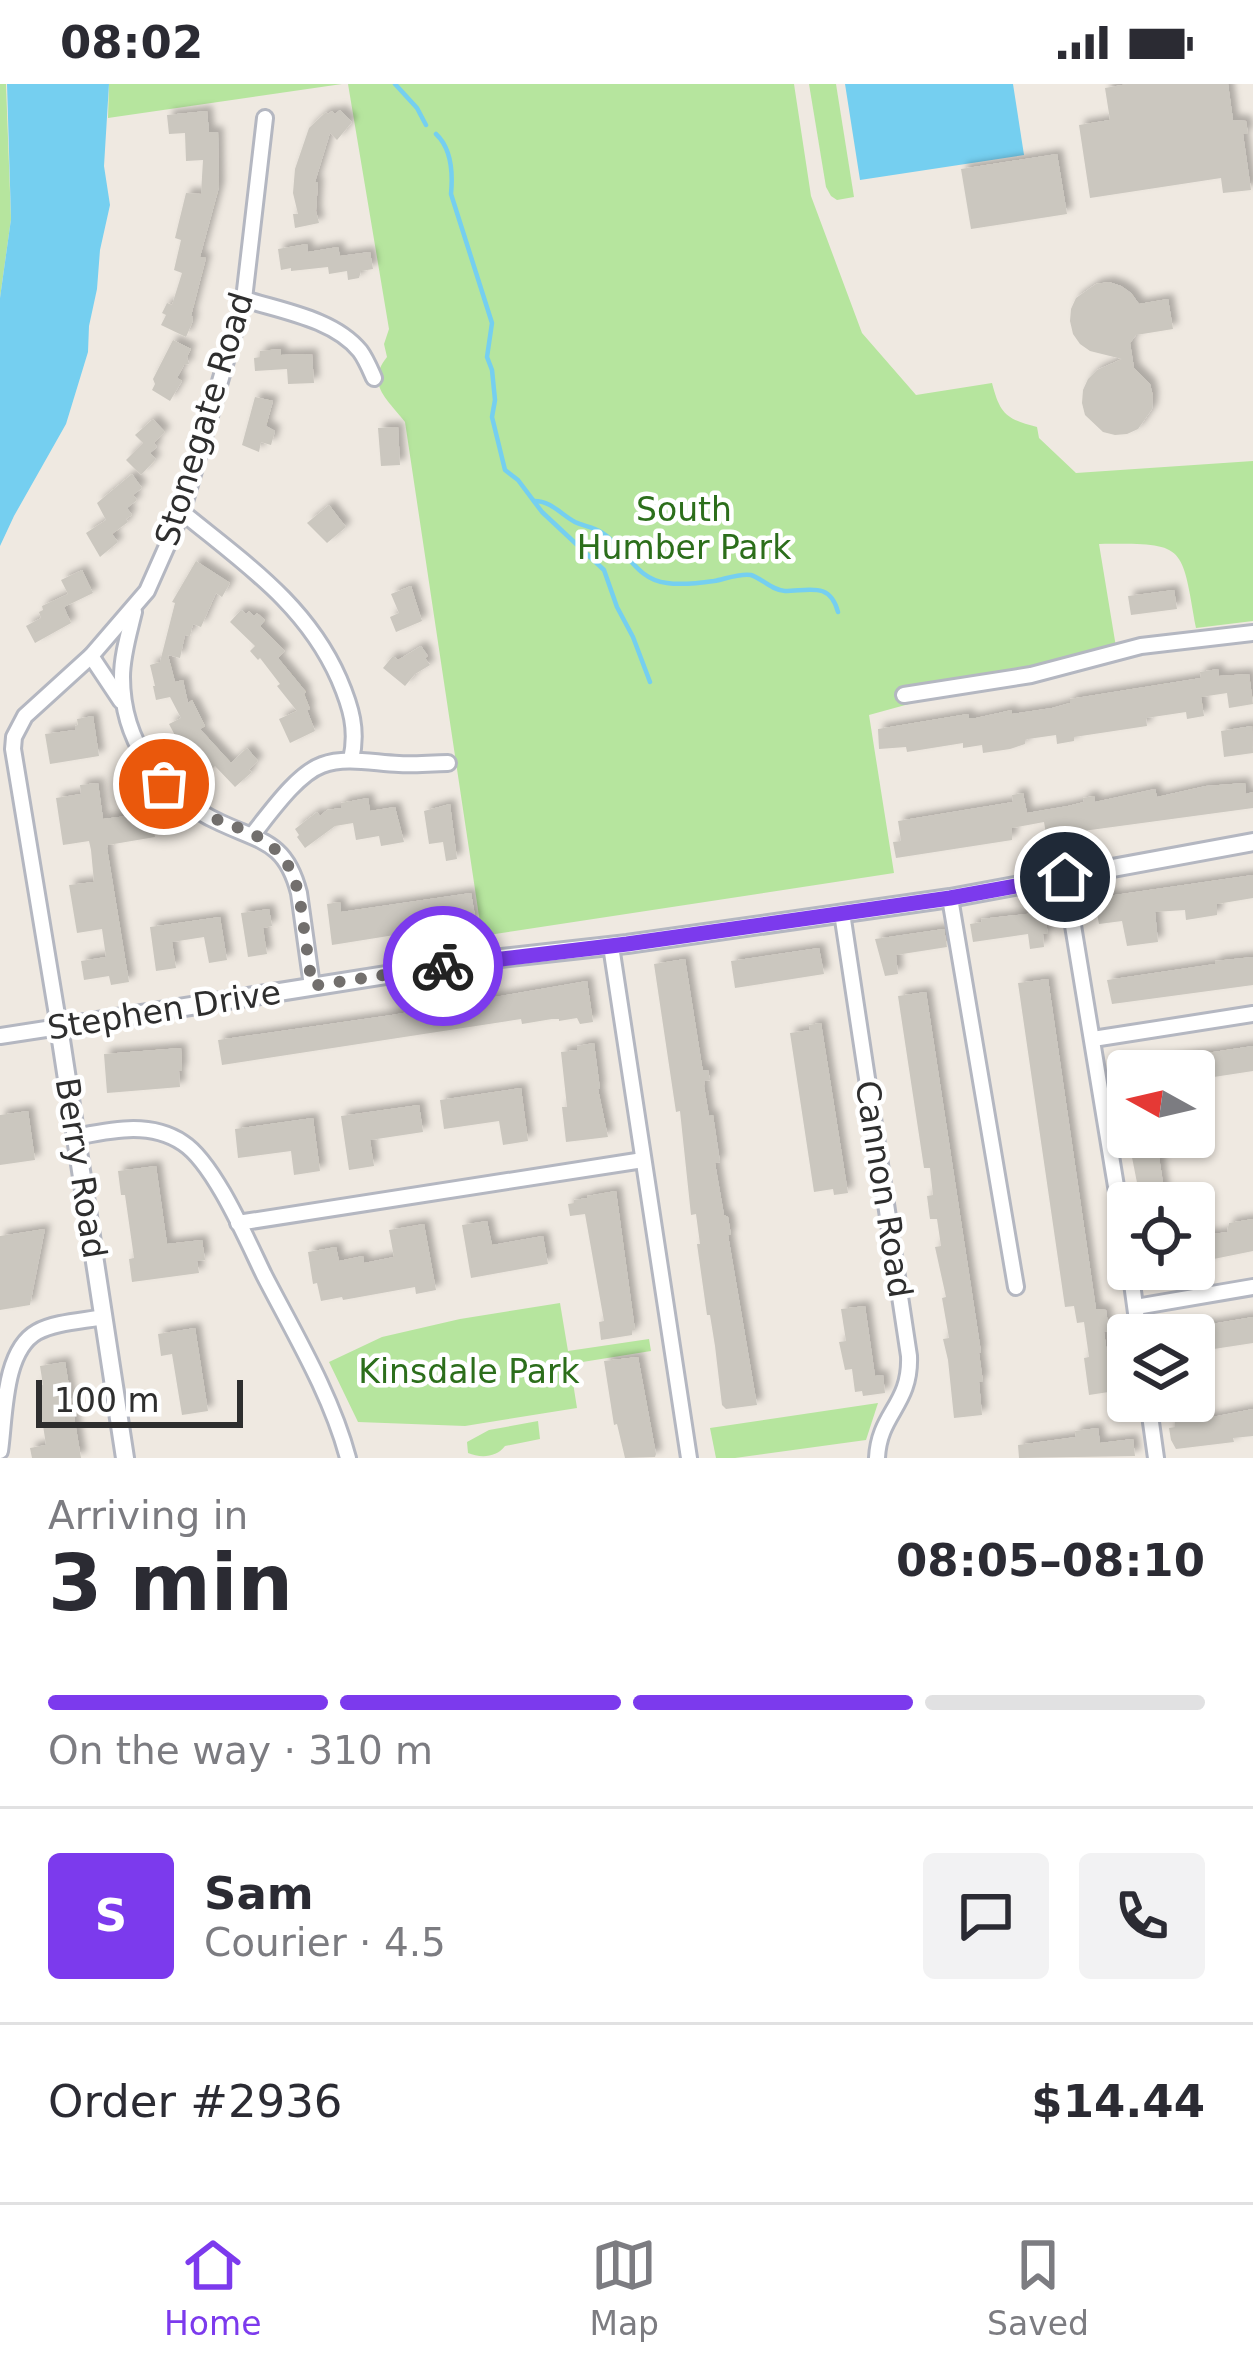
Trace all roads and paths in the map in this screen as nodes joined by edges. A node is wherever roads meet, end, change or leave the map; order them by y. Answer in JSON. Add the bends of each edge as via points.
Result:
{"nodes":[{"id":1,"x":266,"y":118,"type":"dead end"},
{"id":2,"x":244,"y":299,"type":"junction"},
{"id":3,"x":374,"y":378,"type":"dead end"},
{"id":4,"x":182,"y":512,"type":"junction"},
{"id":5,"x":135,"y":607,"type":"junction"},
{"id":6,"x":1253,"y":633,"type":"edge"},
{"id":7,"x":91,"y":656,"type":"junction"},
{"id":8,"x":904,"y":695,"type":"dead end"},
{"id":9,"x":123,"y":705,"type":"junction"},
{"id":10,"x":14,"y":737,"type":"joint"},
{"id":11,"x":352,"y":760,"type":"junction"},
{"id":12,"x":448,"y":763,"type":"dead end"},
{"id":13,"x":254,"y":834,"type":"junction"},
{"id":14,"x":1253,"y":842,"type":"edge"},
{"id":15,"x":1065,"y":877,"type":"junction"},
{"id":16,"x":950,"y":898,"type":"junction"},
{"id":17,"x":842,"y":913,"type":"junction"},
{"id":18,"x":610,"y":946,"type":"junction"},
{"id":19,"x":312,"y":986,"type":"junction"},
{"id":20,"x":1253,"y":1014,"type":"edge"},
{"id":21,"x":59,"y":1027,"type":"junction"},
{"id":22,"x":0,"y":1036,"type":"edge"},
{"id":23,"x":1093,"y":1040,"type":"junction"},
{"id":24,"x":76,"y":1137,"type":"junction"},
{"id":25,"x":644,"y":1160,"type":"junction"},
{"id":26,"x":1116,"y":1182,"type":"edge"},
{"id":27,"x":238,"y":1222,"type":"junction"},
{"id":28,"x":1016,"y":1287,"type":"dead end"},
{"id":29,"x":1253,"y":1287,"type":"edge"},
{"id":30,"x":1133,"y":1290,"type":"edge"},
{"id":31,"x":1136,"y":1307,"type":"junction"},
{"id":32,"x":1137,"y":1314,"type":"edge"},
{"id":33,"x":104,"y":1317,"type":"junction"},
{"id":34,"x":1151,"y":1422,"type":"edge"},
{"id":35,"x":0,"y":1451,"type":"edge"},
{"id":36,"x":125,"y":1458,"type":"edge"},
{"id":37,"x":348,"y":1458,"type":"edge"},
{"id":38,"x":689,"y":1458,"type":"edge"},
{"id":39,"x":877,"y":1458,"type":"edge"},
{"id":40,"x":1156,"y":1458,"type":"edge"}],
"edges":[{"from":1,"to":2,"type":"street","name":"Stonegate Road"},
{"from":2,"to":3,"type":"street","via":[[339,334]]},
{"from":2,"to":4,"type":"street","name":"Stonegate Road"},
{"from":4,"to":5,"type":"street","name":"Stonegate Road"},
{"from":4,"to":11,"type":"street","via":[[275,589],[316,635],[350,705]]},
{"from":5,"to":7,"type":"street","name":"Stonegate Road"},
{"from":5,"to":9,"type":"street"},
{"from":6,"to":8,"type":"street","via":[[1141,646],[1031,675]]},
{"from":7,"to":9,"type":"street"},
{"from":7,"to":10,"type":"street","name":"Stonegate Road","via":[[36,704]]},
{"from":9,"to":13,"type":"street","via":[[140,751],[164,784],[203,814]]},
{"from":10,"to":21,"type":"street","name":"Berry Road"},
{"from":11,"to":12,"type":"street"},
{"from":11,"to":13,"type":"street","via":[[316,767]]},
{"from":13,"to":19,"type":"street","via":[[284,857],[296,879]]},
{"from":14,"to":15,"type":"street","name":"Stephen Drive"},
{"from":15,"to":16,"type":"street","name":"Stephen Drive"},
{"from":15,"to":23,"type":"street"},
{"from":16,"to":17,"type":"street","name":"Stephen Drive"},
{"from":16,"to":28,"type":"street"},
{"from":17,"to":18,"type":"street","name":"Stephen Drive"},
{"from":17,"to":39,"type":"street","name":"Cannon Road","via":[[909,1356],[908,1384],[882,1430]]},
{"from":18,"to":19,"type":"street","name":"Stephen Drive"},
{"from":18,"to":25,"type":"street"},
{"from":19,"to":21,"type":"street","name":"Stephen Drive"},
{"from":20,"to":23,"type":"street"},
{"from":21,"to":22,"type":"street","name":"Stephen Drive"},
{"from":21,"to":24,"type":"street","name":"Berry Road"},
{"from":23,"to":26,"type":"street"},
{"from":24,"to":27,"type":"street","via":[[136,1128],[173,1137],[195,1152]]},
{"from":24,"to":33,"type":"street","name":"Berry Road"},
{"from":25,"to":27,"type":"street"},
{"from":25,"to":38,"type":"street"},
{"from":27,"to":37,"type":"street"},
{"from":29,"to":31,"type":"street"},
{"from":30,"to":31,"type":"street"},
{"from":31,"to":32,"type":"street"},
{"from":33,"to":35,"type":"street","via":[[40,1330],[19,1350]]},
{"from":33,"to":36,"type":"street","name":"Berry Road"},
{"from":34,"to":40,"type":"street"}]}
